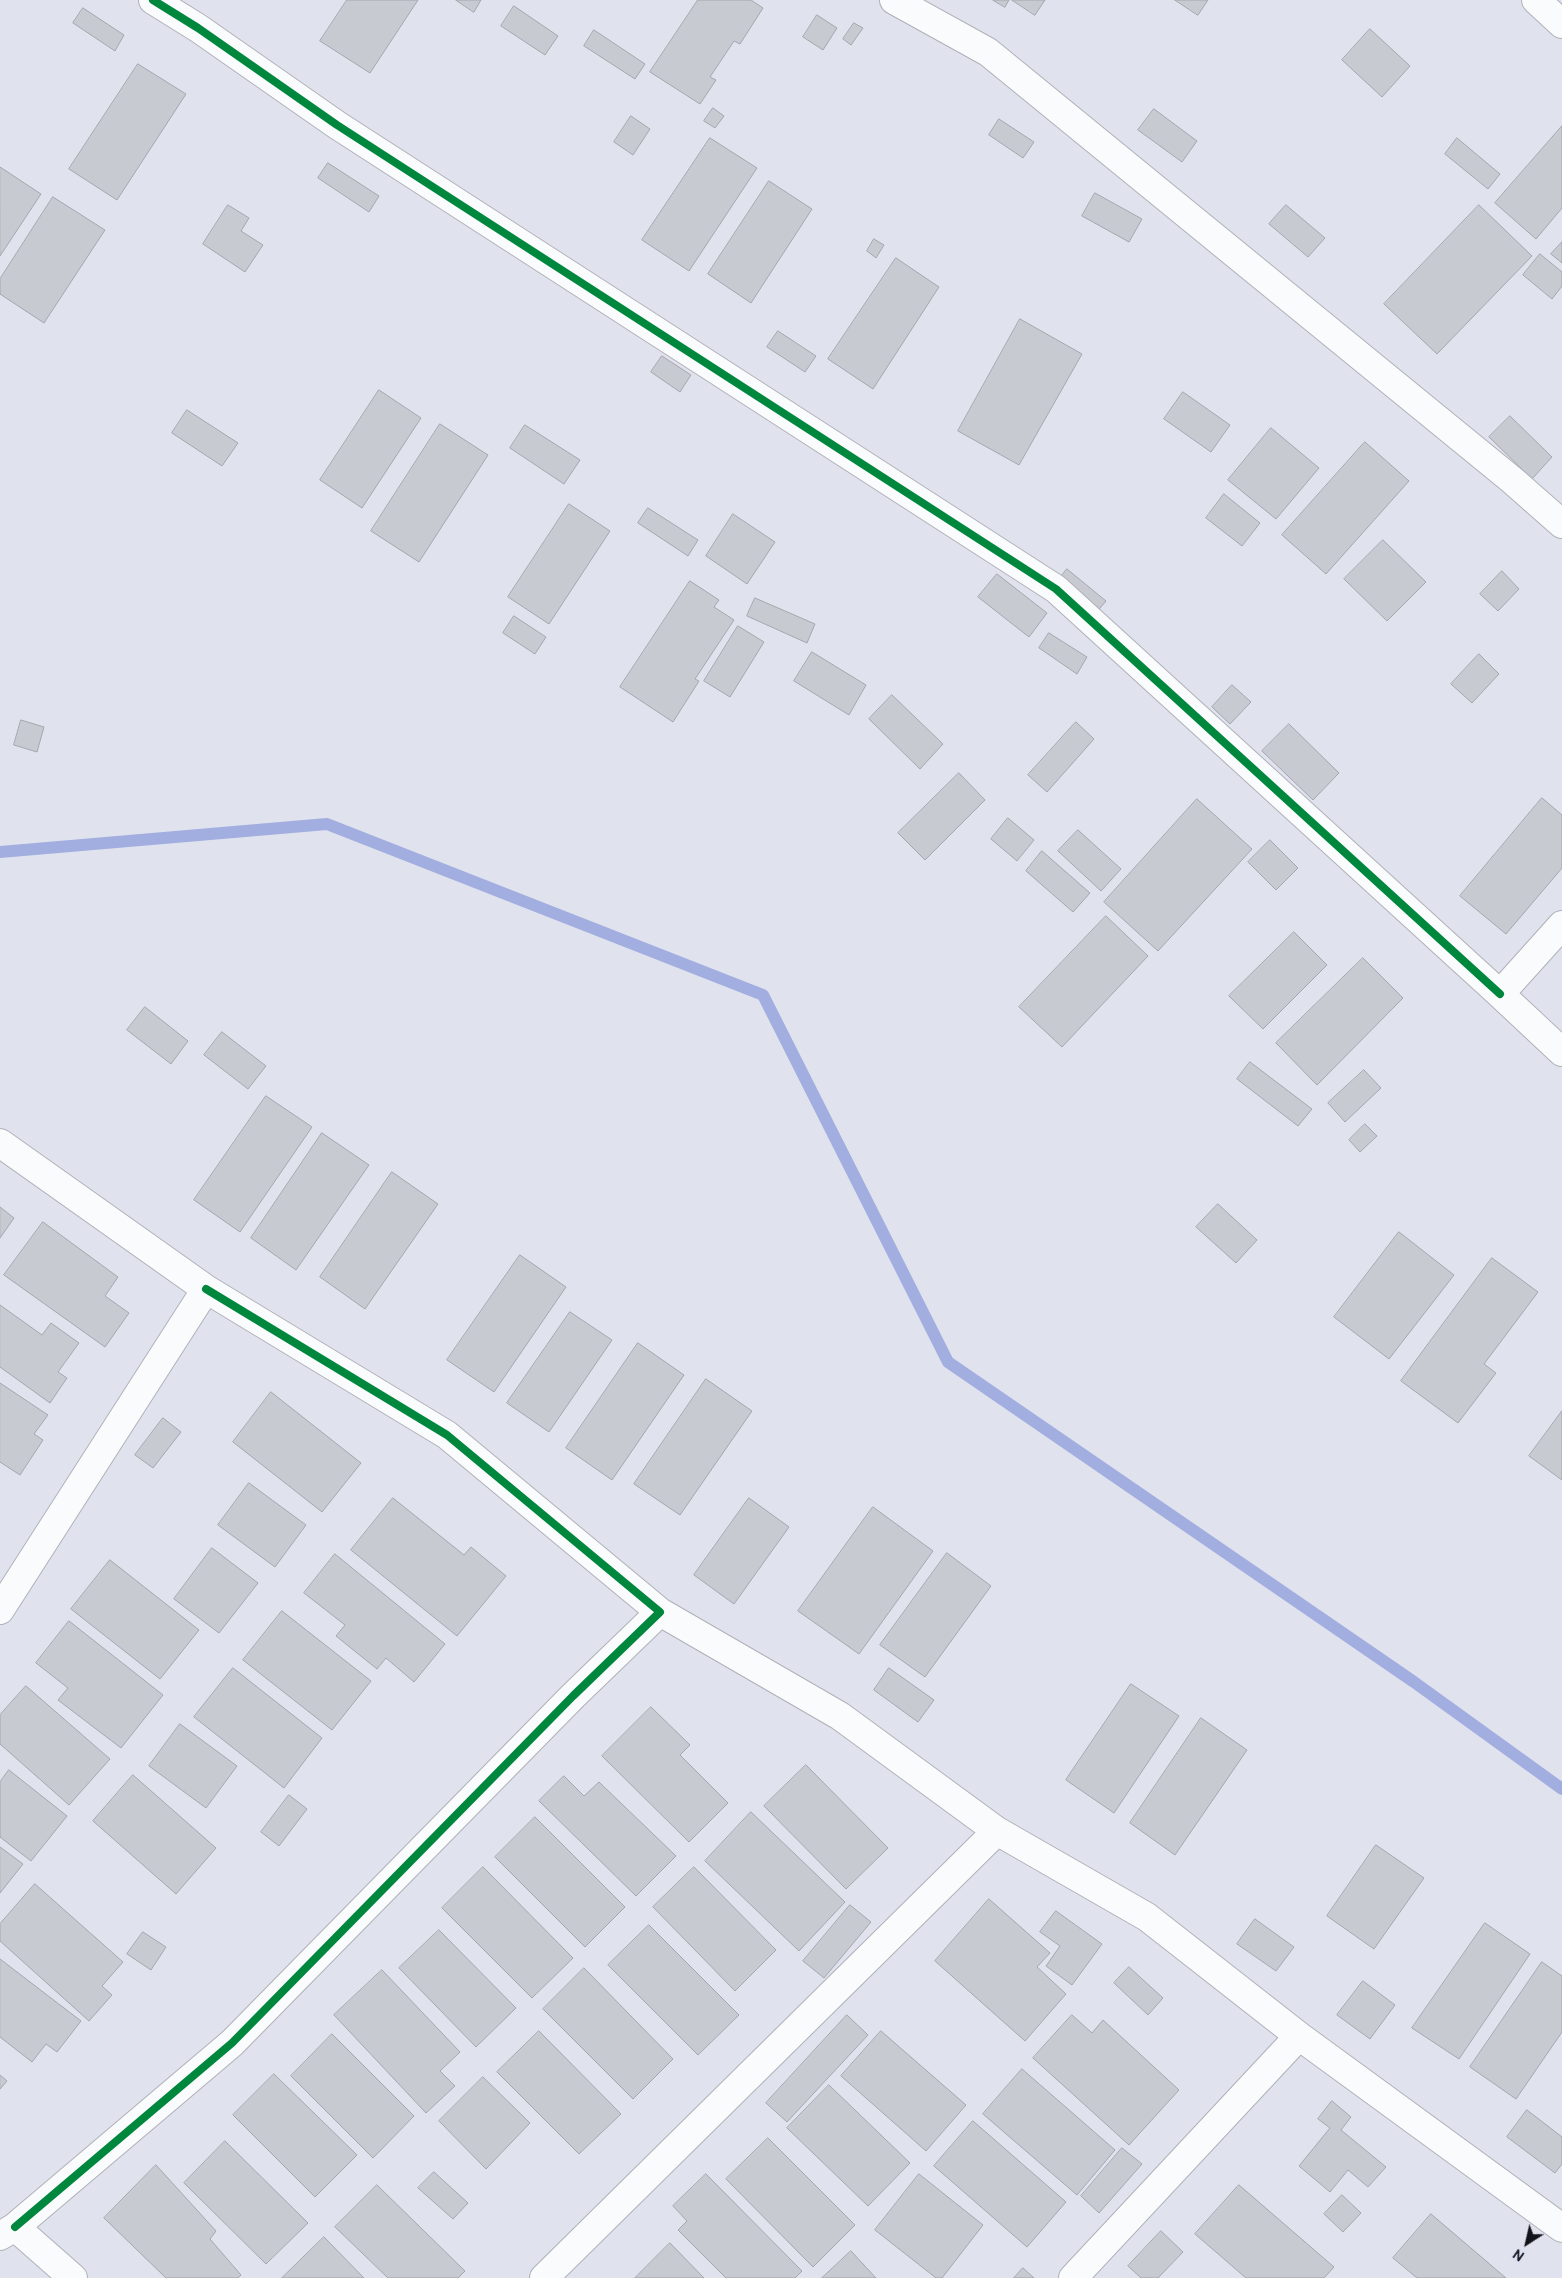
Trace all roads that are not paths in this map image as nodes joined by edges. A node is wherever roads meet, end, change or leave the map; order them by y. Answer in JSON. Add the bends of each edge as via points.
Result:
{"nodes":[{"id":1,"x":153,"y":0,"type":"edge"},
{"id":2,"x":894,"y":0,"type":"edge"},
{"id":3,"x":1536,"y":0,"type":"edge"},
{"id":4,"x":1562,"y":24,"type":"edge"},
{"id":5,"x":1562,"y":524,"type":"edge"},
{"id":6,"x":1562,"y":925,"type":"edge"},
{"id":7,"x":1500,"y":994,"type":"junction"},
{"id":8,"x":1562,"y":1052,"type":"edge"},
{"id":9,"x":0,"y":1143,"type":"edge"},
{"id":10,"x":206,"y":1289,"type":"junction"},
{"id":11,"x":0,"y":1610,"type":"edge"},
{"id":12,"x":660,"y":1612,"type":"junction"},
{"id":13,"x":997,"y":1832,"type":"junction"},
{"id":14,"x":1299,"y":2036,"type":"junction"},
{"id":15,"x":1562,"y":2228,"type":"edge"},
{"id":16,"x":7,"y":2232,"type":"edge"},
{"id":17,"x":73,"y":2278,"type":"edge"},
{"id":18,"x":544,"y":2278,"type":"edge"},
{"id":19,"x":1073,"y":2278,"type":"edge"}],
"edges":[{"from":1,"to":7,"type":"street","via":[[338,125],[1056,590]]},
{"from":2,"to":5,"type":"street","via":[[988,52]]},
{"from":3,"to":4,"type":"street"},
{"from":6,"to":7,"type":"street"},
{"from":7,"to":8,"type":"street"},
{"from":9,"to":10,"type":"street"},
{"from":10,"to":11,"type":"street"},
{"from":10,"to":12,"type":"street","via":[[447,1435]]},
{"from":12,"to":13,"type":"street","via":[[840,1716]]},
{"from":12,"to":16,"type":"street","via":[[573,1696],[232,2043]]},
{"from":13,"to":14,"type":"street","via":[[1147,1917]]},
{"from":13,"to":18,"type":"street"},
{"from":14,"to":15,"type":"street"},
{"from":14,"to":19,"type":"street"},
{"from":16,"to":17,"type":"street"}]}
